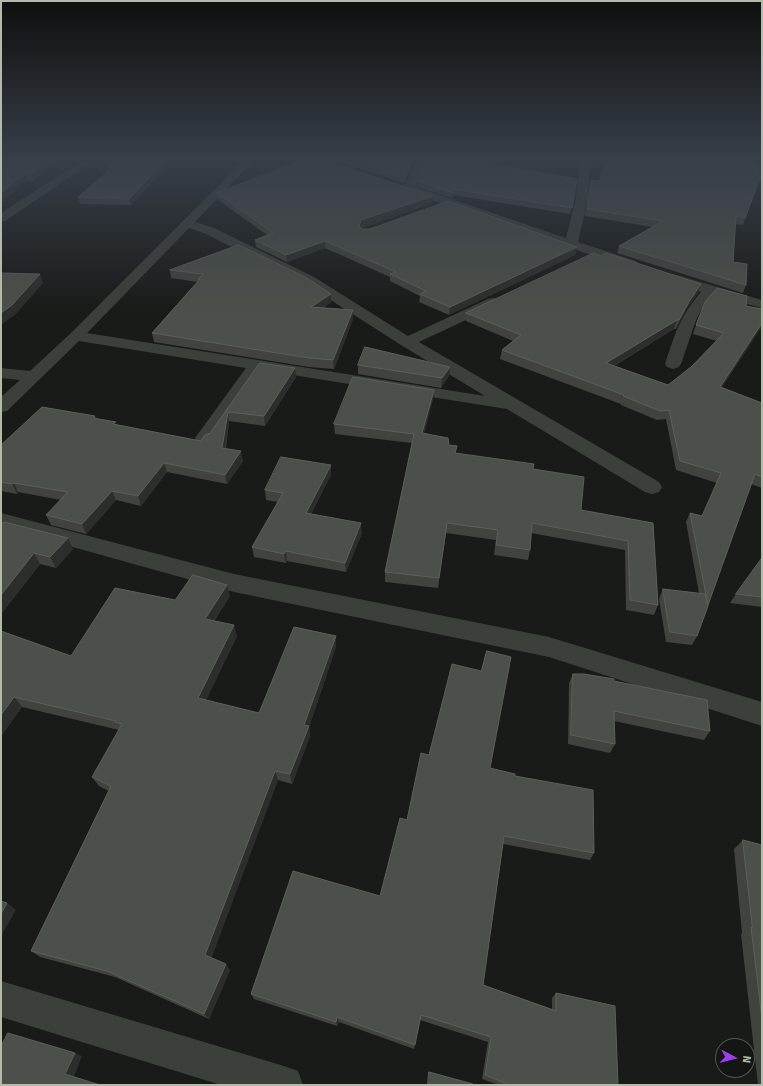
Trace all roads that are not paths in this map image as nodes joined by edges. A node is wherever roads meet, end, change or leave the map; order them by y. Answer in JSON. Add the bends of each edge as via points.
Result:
{"nodes":[{"id":1,"x":11,"y":212,"type":"edge"},
{"id":2,"x":199,"y":212,"type":"edge"},
{"id":3,"x":478,"y":212,"type":"edge"},
{"id":4,"x":579,"y":212,"type":"edge"},
{"id":5,"x":1,"y":218,"type":"edge"},
{"id":6,"x":188,"y":223,"type":"junction"},
{"id":7,"x":571,"y":243,"type":"junction"},
{"id":8,"x":596,"y":252,"type":"junction"},
{"id":9,"x":582,"y":259,"type":"edge"},
{"id":10,"x":642,"y":267,"type":"edge"},
{"id":11,"x":664,"y":275,"type":"edge"},
{"id":12,"x":710,"y":290,"type":"junction"},
{"id":13,"x":504,"y":297,"type":"edge"},
{"id":14,"x":762,"y":304,"type":"edge"},
{"id":15,"x":76,"y":336,"type":"junction"},
{"id":16,"x":408,"y":342,"type":"junction"},
{"id":17,"x":673,"y":364,"type":"dead end"},
{"id":18,"x":256,"y":365,"type":"junction"},
{"id":19,"x":1,"y":373,"type":"edge"},
{"id":20,"x":33,"y":376,"type":"junction"},
{"id":21,"x":515,"y":406,"type":"junction"},
{"id":22,"x":1,"y":407,"type":"edge"},
{"id":23,"x":204,"y":438,"type":"edge"},
{"id":24,"x":652,"y":487,"type":"dead end"},
{"id":25,"x":1,"y":520,"type":"edge"},
{"id":26,"x":762,"y":714,"type":"edge"},
{"id":27,"x":1,"y":999,"type":"edge"},
{"id":28,"x":284,"y":1085,"type":"edge"}],
"edges":[{"from":1,"to":5,"type":"street"},
{"from":2,"to":6,"type":"street"},
{"from":3,"to":7,"type":"street"},
{"from":4,"to":7,"type":"street"},
{"from":6,"to":15,"type":"street"},
{"from":6,"to":16,"type":"street","via":[[210,231],[309,280]]},
{"from":7,"to":8,"type":"street"},
{"from":8,"to":9,"type":"street"},
{"from":8,"to":10,"type":"street"},
{"from":11,"to":12,"type":"street"},
{"from":12,"to":14,"type":"street"},
{"from":12,"to":17,"type":"street","via":[[691,314]]},
{"from":13,"to":16,"type":"street"},
{"from":15,"to":18,"type":"street"},
{"from":15,"to":20,"type":"street"},
{"from":16,"to":21,"type":"street"},
{"from":18,"to":21,"type":"street"},
{"from":18,"to":23,"type":"street"},
{"from":19,"to":20,"type":"street"},
{"from":20,"to":22,"type":"street"},
{"from":21,"to":24,"type":"street"},
{"from":25,"to":26,"type":"street","via":[[234,583],[549,647]]},
{"from":27,"to":28,"type":"street"}]}
